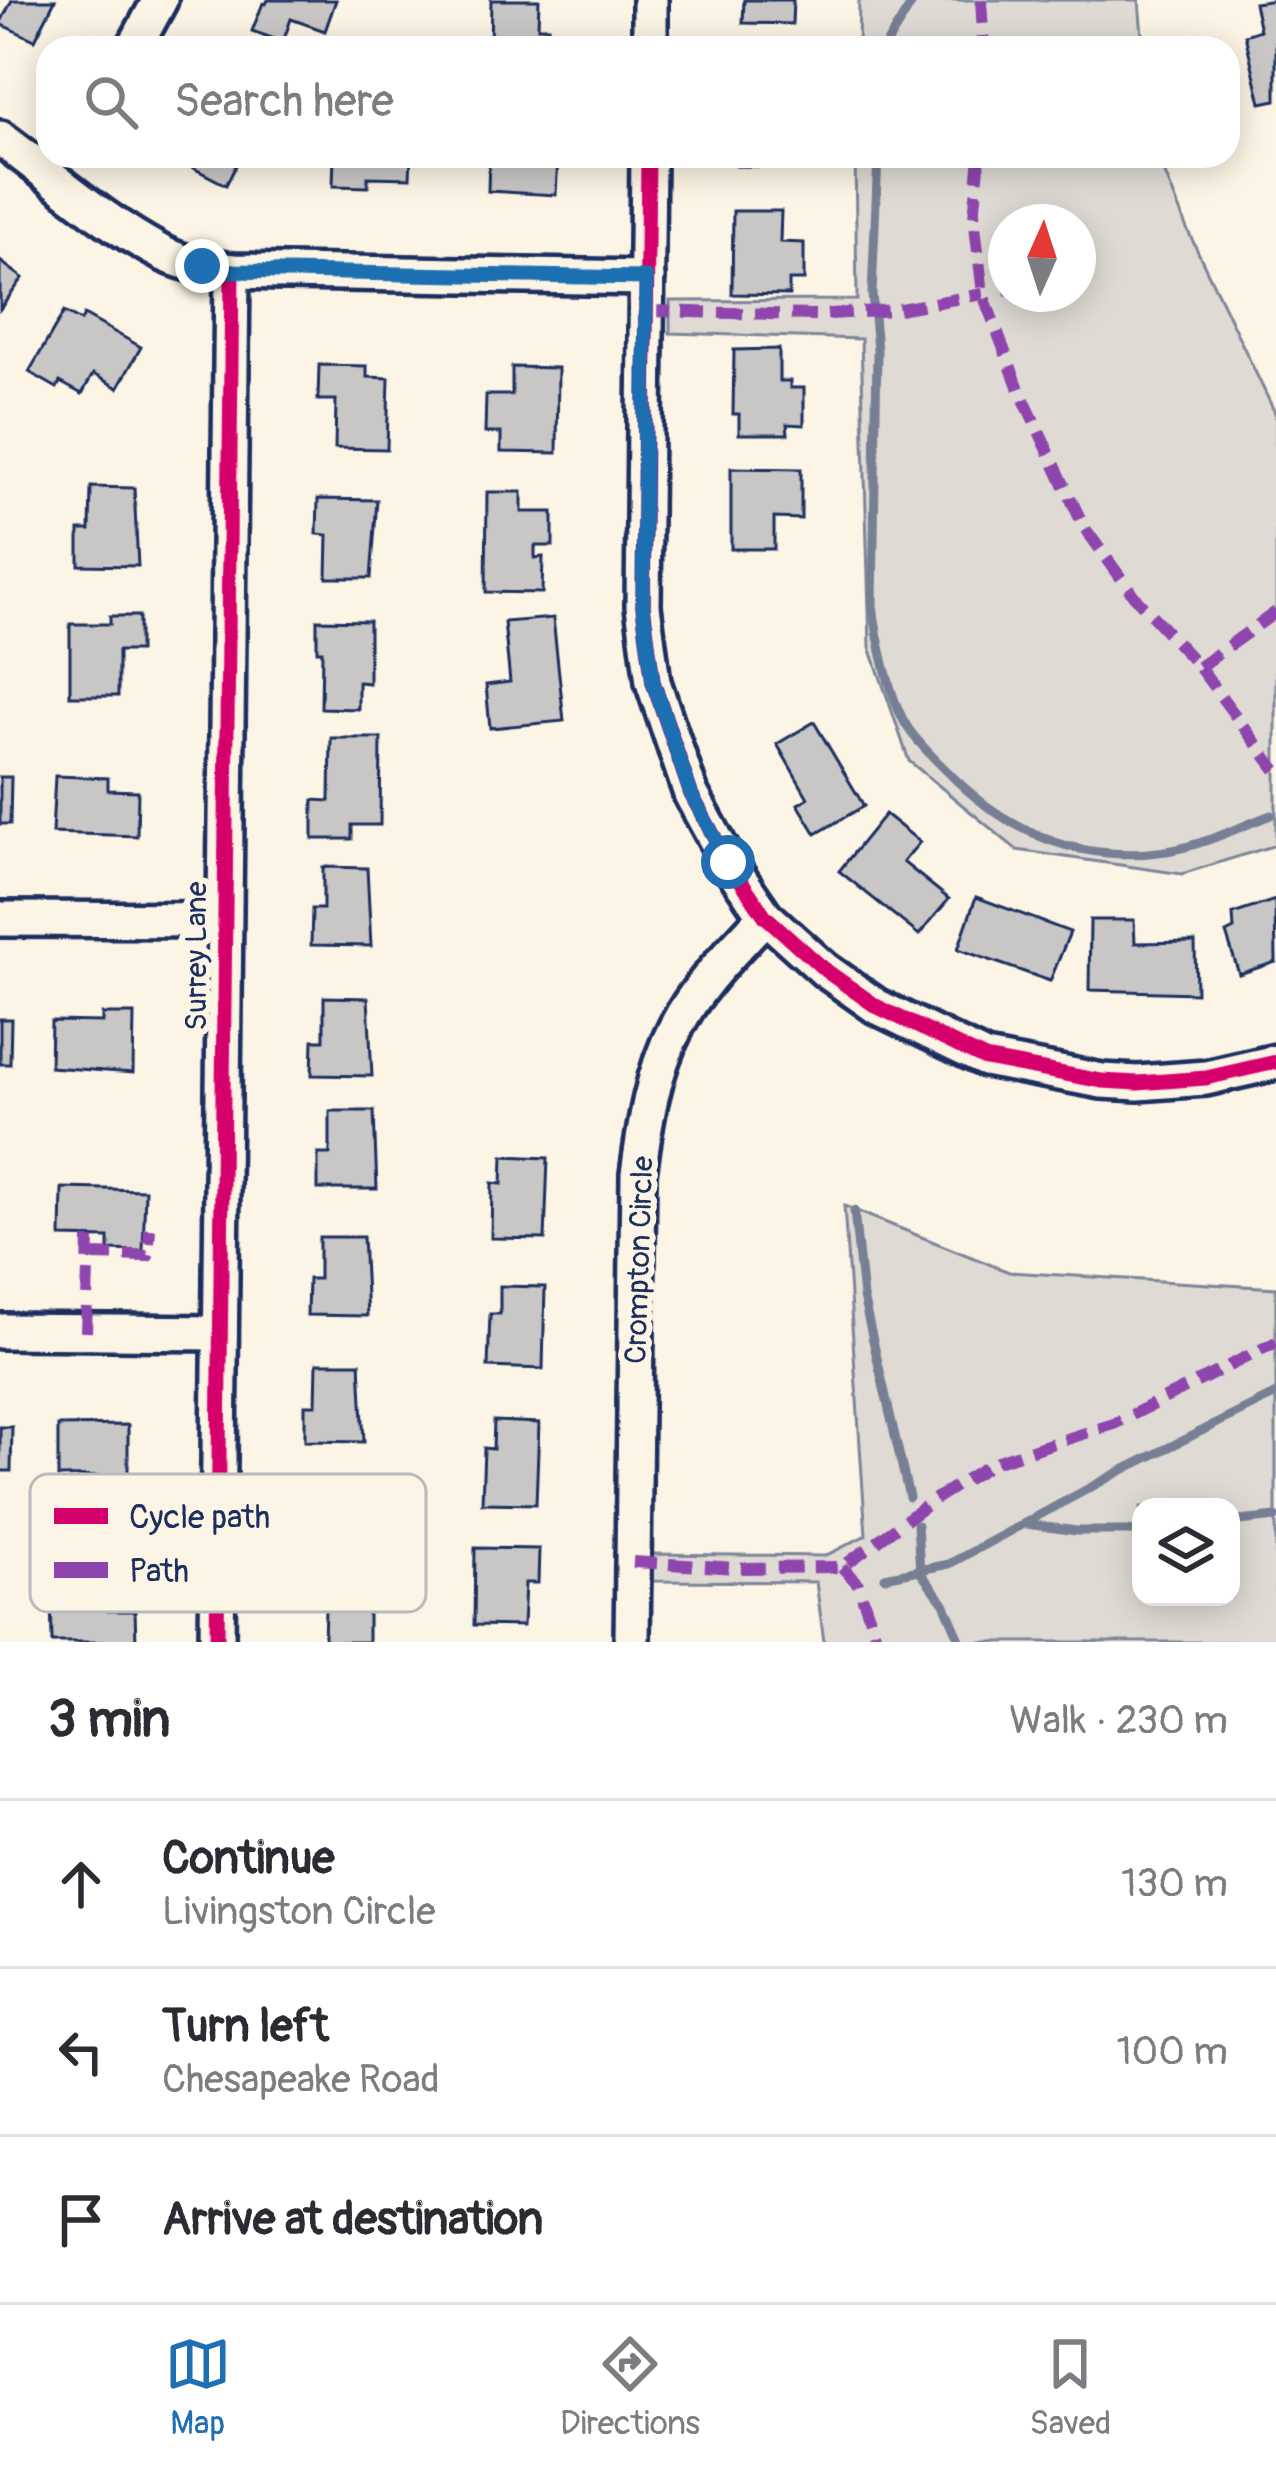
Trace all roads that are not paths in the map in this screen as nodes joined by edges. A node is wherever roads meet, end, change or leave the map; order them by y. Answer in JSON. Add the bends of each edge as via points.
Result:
{"nodes":[{"id":1,"x":160,"y":0,"type":"edge"},
{"id":2,"x":650,"y":0,"type":"edge"},
{"id":3,"x":140,"y":36,"type":"edge"},
{"id":4,"x":650,"y":36,"type":"edge"},
{"id":5,"x":0,"y":138,"type":"edge"},
{"id":6,"x":36,"y":155,"type":"edge"},
{"id":7,"x":62,"y":168,"type":"edge"},
{"id":8,"x":648,"y":168,"type":"edge"},
{"id":9,"x":232,"y":271,"type":"junction"},
{"id":10,"x":646,"y":278,"type":"junction"},
{"id":11,"x":765,"y":916,"type":"junction"},
{"id":12,"x":0,"y":919,"type":"edge"},
{"id":13,"x":224,"y":920,"type":"junction"},
{"id":14,"x":1276,"y":1062,"type":"edge"},
{"id":15,"x":0,"y":1331,"type":"edge"},
{"id":16,"x":220,"y":1333,"type":"junction"},
{"id":17,"x":219,"y":1474,"type":"edge"},
{"id":18,"x":218,"y":1612,"type":"edge"},
{"id":19,"x":218,"y":1642,"type":"edge"},
{"id":20,"x":632,"y":1642,"type":"edge"}],
"edges":[{"from":1,"to":3,"type":"street"},
{"from":2,"to":4,"type":"street"},
{"from":5,"to":6,"type":"street"},
{"from":7,"to":9,"type":"street","via":[[161,253]]},
{"from":8,"to":10,"type":"street"},
{"from":9,"to":10,"type":"street"},
{"from":9,"to":13,"type":"street","name":"Surrey Lane"},
{"from":10,"to":11,"type":"street","via":[[643,606],[653,682],[691,794]]},
{"from":11,"to":14,"type":"street","via":[[876,1006],[985,1059],[1138,1083]]},
{"from":11,"to":20,"type":"street","name":"Crompton Circle","via":[[676,1024],[646,1114],[638,1174]]},
{"from":12,"to":13,"type":"street"},
{"from":13,"to":16,"type":"street","name":"Surrey Lane"},
{"from":15,"to":16,"type":"street"},
{"from":16,"to":17,"type":"street","name":"Surrey Lane"},
{"from":18,"to":19,"type":"street","name":"Surrey Lane"}]}
